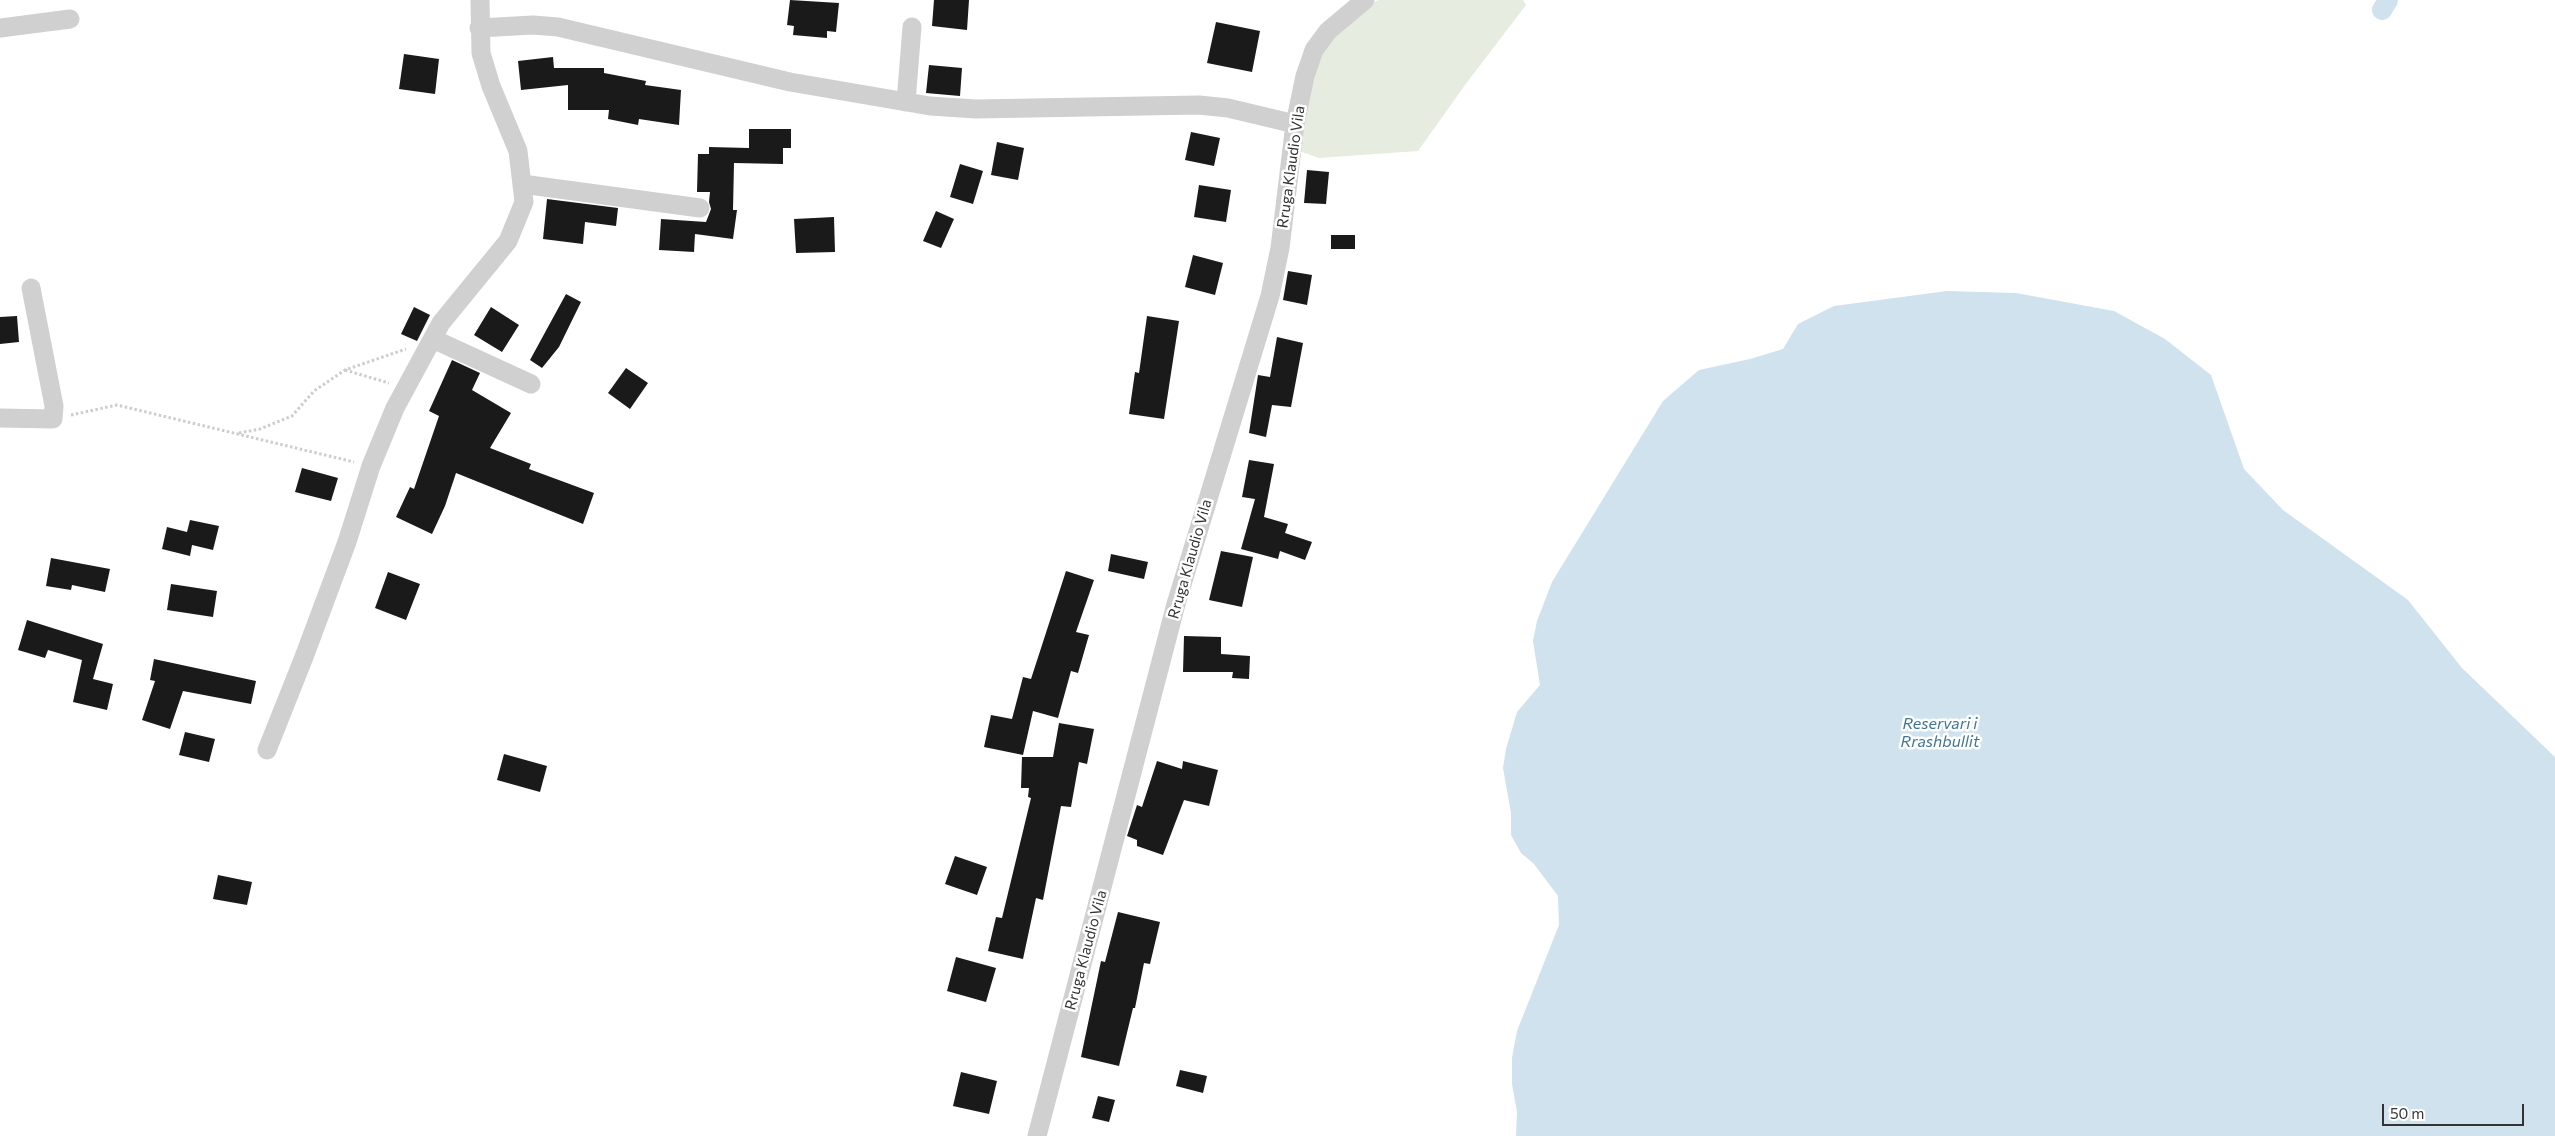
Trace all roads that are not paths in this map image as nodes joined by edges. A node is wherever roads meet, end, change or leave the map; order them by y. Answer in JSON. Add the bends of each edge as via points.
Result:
{"nodes":[{"id":1,"x":480,"y":0,"type":"edge"},
{"id":2,"x":1365,"y":0,"type":"edge"},
{"id":3,"x":70,"y":19,"type":"dead end"},
{"id":4,"x":912,"y":27,"type":"dead end"},
{"id":5,"x":0,"y":28,"type":"edge"},
{"id":6,"x":479,"y":28,"type":"junction"},
{"id":7,"x":906,"y":102,"type":"junction"},
{"id":8,"x":1295,"y":124,"type":"junction"},
{"id":9,"x":522,"y":184,"type":"junction"},
{"id":10,"x":700,"y":208,"type":"dead end"},
{"id":11,"x":30,"y":288,"type":"dead end"},
{"id":12,"x":431,"y":342,"type":"junction"},
{"id":13,"x":531,"y":384,"type":"dead end"},
{"id":14,"x":0,"y":418,"type":"edge"},
{"id":15,"x":267,"y":750,"type":"dead end"},
{"id":16,"x":1037,"y":1136,"type":"edge"}],
"edges":[{"from":1,"to":6,"type":"street"},
{"from":2,"to":8,"type":"street","name":"Rruga Klaudio Vila","via":[[1328,31],[1314,50]]},
{"from":3,"to":5,"type":"street"},
{"from":4,"to":7,"type":"street"},
{"from":6,"to":7,"type":"street","via":[[558,27],[790,82]]},
{"from":6,"to":9,"type":"street","via":[[481,53],[491,86],[518,151]]},
{"from":7,"to":8,"type":"street","via":[[976,109],[1199,105],[1228,108]]},
{"from":8,"to":16,"type":"street","name":"Rruga Klaudio Vila","via":[[1280,248],[1270,296],[1176,604]]},
{"from":9,"to":10,"type":"street"},
{"from":9,"to":12,"type":"street","via":[[524,202],[508,241],[441,323]]},
{"from":11,"to":14,"type":"street","via":[[54,406],[53,419]]},
{"from":12,"to":13,"type":"street"},
{"from":12,"to":15,"type":"street","via":[[395,408],[371,466],[344,550]]}]}
